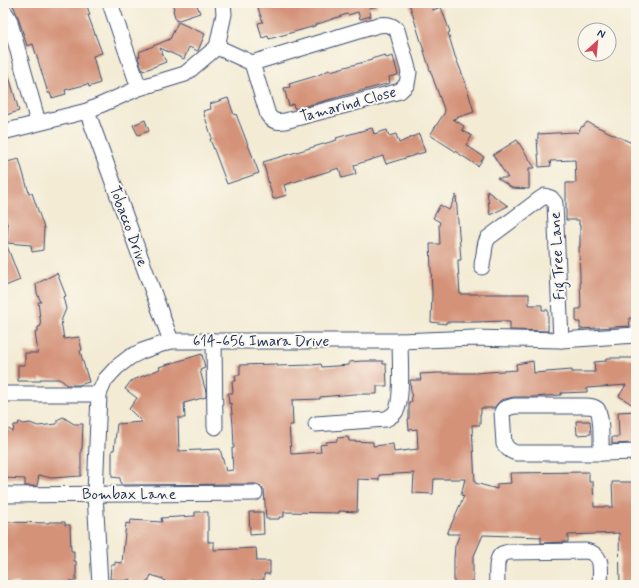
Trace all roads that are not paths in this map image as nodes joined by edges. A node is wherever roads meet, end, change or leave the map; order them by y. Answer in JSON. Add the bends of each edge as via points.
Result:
{"nodes":[{"id":1,"x":110,"y":3,"type":"edge"},
{"id":2,"x":223,"y":3,"type":"edge"},
{"id":3,"x":3,"y":10,"type":"edge"},
{"id":4,"x":217,"y":47,"type":"junction"},
{"id":5,"x":252,"y":63,"type":"junction"},
{"id":6,"x":139,"y":88,"type":"junction"},
{"id":7,"x":87,"y":111,"type":"junction"},
{"id":8,"x":38,"y":122,"type":"junction"},
{"id":9,"x":3,"y":132,"type":"edge"},
{"id":10,"x":483,"y":262,"type":"dead end"},
{"id":11,"x":636,"y":335,"type":"edge"},
{"id":12,"x":561,"y":340,"type":"junction"},
{"id":13,"x":171,"y":341,"type":"junction"},
{"id":14,"x":214,"y":341,"type":"junction"},
{"id":15,"x":400,"y":341,"type":"junction"},
{"id":16,"x":3,"y":394,"type":"edge"},
{"id":17,"x":99,"y":394,"type":"junction"},
{"id":18,"x":316,"y":424,"type":"dead end"},
{"id":19,"x":215,"y":428,"type":"dead end"},
{"id":20,"x":636,"y":452,"type":"edge"},
{"id":21,"x":601,"y":453,"type":"junction"},
{"id":22,"x":255,"y":493,"type":"dead end"},
{"id":23,"x":94,"y":494,"type":"junction"},
{"id":24,"x":3,"y":495,"type":"edge"},
{"id":25,"x":100,"y":585,"type":"edge"},
{"id":26,"x":497,"y":585,"type":"edge"},
{"id":27,"x":600,"y":585,"type":"edge"}],
"edges":[{"from":1,"to":6,"type":"street"},
{"from":2,"to":4,"type":"street","via":[[224,14]]},
{"from":3,"to":8,"type":"street","via":[[9,19]]},
{"from":4,"to":5,"type":"street"},
{"from":4,"to":6,"type":"street","via":[[185,74]]},
{"from":5,"to":5,"type":"street","name":"Tamarind Close","via":[[385,24],[394,26],[397,30],[409,72],[406,84],[400,91],[285,122],[271,120]]},
{"from":6,"to":7,"type":"street"},
{"from":7,"to":8,"type":"street"},
{"from":7,"to":13,"type":"street","name":"Tobacco Drive"},
{"from":8,"to":9,"type":"street"},
{"from":10,"to":12,"type":"street","name":"Fig Tree Lane","via":[[484,247],[488,238],[545,196],[553,200]]},
{"from":11,"to":12,"type":"street","name":"614-656 Imara Drive"},
{"from":12,"to":15,"type":"street","name":"614-656 Imara Drive","via":[[474,338]]},
{"from":13,"to":14,"type":"street","name":"614-656 Imara Drive"},
{"from":13,"to":17,"type":"street","name":"614-656 Imara Drive","via":[[130,357],[105,380]]},
{"from":14,"to":15,"type":"street","name":"614-656 Imara Drive"},
{"from":14,"to":19,"type":"street"},
{"from":15,"to":18,"type":"street","via":[[400,396],[399,405],[393,416],[386,419]]},
{"from":16,"to":17,"type":"street"},
{"from":17,"to":23,"type":"street","name":"614-656 Imara Drive"},
{"from":20,"to":21,"type":"street"},
{"from":21,"to":21,"type":"street","via":[[598,409],[584,406],[514,406],[502,412],[504,444],[510,451]]},
{"from":22,"to":23,"type":"street","name":"Bombax Lane"},
{"from":23,"to":24,"type":"street","name":"Bombax Lane"},
{"from":23,"to":25,"type":"street","name":"614-656 Imara Drive"},
{"from":26,"to":27,"type":"street","via":[[497,565],[502,554],[586,551],[597,555],[600,560]]}]}
